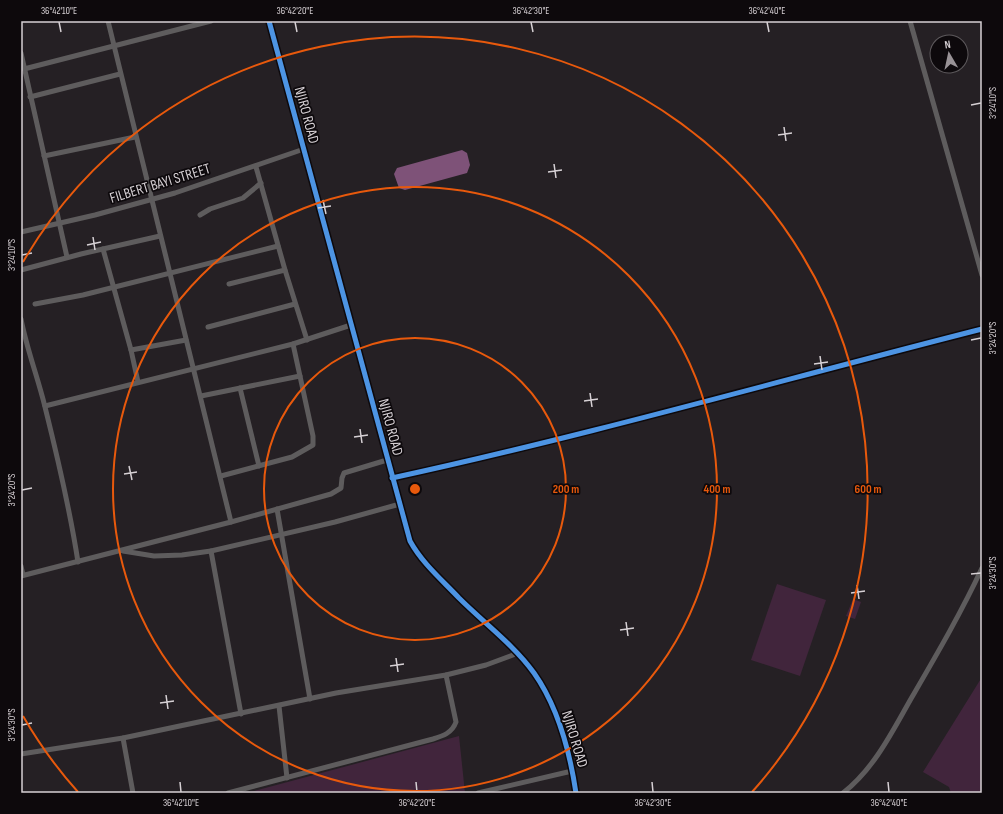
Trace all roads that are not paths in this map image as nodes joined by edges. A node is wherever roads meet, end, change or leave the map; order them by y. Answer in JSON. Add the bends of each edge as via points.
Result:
{"nodes":[{"id":1,"x":108,"y":21,"type":"edge"},
{"id":2,"x":211,"y":21,"type":"edge"},
{"id":3,"x":269,"y":21,"type":"edge"},
{"id":4,"x":910,"y":21,"type":"edge"},
{"id":5,"x":114,"y":46,"type":"junction"},
{"id":6,"x":21,"y":53,"type":"edge"},
{"id":7,"x":24,"y":69,"type":"junction"},
{"id":8,"x":120,"y":74,"type":"junction"},
{"id":9,"x":30,"y":97,"type":"junction"},
{"id":10,"x":136,"y":137,"type":"junction"},
{"id":11,"x":304,"y":149,"type":"junction"},
{"id":12,"x":44,"y":156,"type":"junction"},
{"id":13,"x":256,"y":166,"type":"junction"},
{"id":14,"x":261,"y":183,"type":"junction"},
{"id":15,"x":152,"y":199,"type":"junction"},
{"id":16,"x":200,"y":215,"type":"dead end"},
{"id":17,"x":59,"y":224,"type":"junction"},
{"id":18,"x":21,"y":232,"type":"edge"},
{"id":19,"x":160,"y":236,"type":"junction"},
{"id":20,"x":278,"y":246,"type":"junction"},
{"id":21,"x":103,"y":249,"type":"junction"},
{"id":22,"x":67,"y":257,"type":"junction"},
{"id":23,"x":21,"y":270,"type":"edge"},
{"id":24,"x":284,"y":270,"type":"junction"},
{"id":25,"x":170,"y":273,"type":"junction"},
{"id":26,"x":982,"y":275,"type":"edge"},
{"id":27,"x":229,"y":284,"type":"dead end"},
{"id":28,"x":114,"y":286,"type":"junction"},
{"id":29,"x":35,"y":304,"type":"dead end"},
{"id":30,"x":295,"y":304,"type":"junction"},
{"id":31,"x":21,"y":319,"type":"edge"},
{"id":32,"x":351,"y":324,"type":"junction"},
{"id":33,"x":208,"y":327,"type":"dead end"},
{"id":34,"x":982,"y":329,"type":"edge"},
{"id":35,"x":186,"y":340,"type":"junction"},
{"id":36,"x":307,"y":340,"type":"junction"},
{"id":37,"x":293,"y":344,"type":"junction"},
{"id":38,"x":131,"y":350,"type":"junction"},
{"id":39,"x":194,"y":369,"type":"junction"},
{"id":40,"x":300,"y":376,"type":"junction"},
{"id":41,"x":138,"y":382,"type":"junction"},
{"id":42,"x":240,"y":388,"type":"junction"},
{"id":43,"x":201,"y":396,"type":"junction"},
{"id":44,"x":45,"y":406,"type":"junction"},
{"id":45,"x":387,"y":460,"type":"junction"},
{"id":46,"x":259,"y":466,"type":"junction"},
{"id":47,"x":221,"y":476,"type":"junction"},
{"id":48,"x":392,"y":478,"type":"junction"},
{"id":49,"x":400,"y":504,"type":"junction"},
{"id":50,"x":278,"y":509,"type":"junction"},
{"id":51,"x":231,"y":522,"type":"junction"},
{"id":52,"x":281,"y":534,"type":"junction"},
{"id":53,"x":121,"y":550,"type":"junction"},
{"id":54,"x":211,"y":551,"type":"junction"},
{"id":55,"x":78,"y":562,"type":"junction"},
{"id":56,"x":21,"y":566,"type":"edge"},
{"id":57,"x":982,"y":568,"type":"edge"},
{"id":58,"x":22,"y":575,"type":"edge"},
{"id":59,"x":515,"y":652,"type":"junction"},
{"id":60,"x":446,"y":674,"type":"junction"},
{"id":61,"x":310,"y":699,"type":"junction"},
{"id":62,"x":279,"y":706,"type":"junction"},
{"id":63,"x":241,"y":714,"type":"junction"},
{"id":64,"x":124,"y":738,"type":"junction"},
{"id":65,"x":21,"y":754,"type":"edge"},
{"id":66,"x":572,"y":772,"type":"junction"},
{"id":67,"x":287,"y":778,"type":"junction"},
{"id":68,"x":134,"y":793,"type":"edge"},
{"id":69,"x":228,"y":793,"type":"edge"},
{"id":70,"x":478,"y":793,"type":"edge"},
{"id":71,"x":576,"y":793,"type":"edge"},
{"id":72,"x":844,"y":793,"type":"edge"}],
"edges":[{"from":1,"to":5,"type":"street"},
{"from":2,"to":5,"type":"street"},
{"from":3,"to":11,"type":"street","name":"NJIRO ROAD"},
{"from":4,"to":26,"type":"street"},
{"from":5,"to":7,"type":"street"},
{"from":5,"to":8,"type":"street"},
{"from":6,"to":7,"type":"street"},
{"from":7,"to":9,"type":"street"},
{"from":8,"to":9,"type":"street"},
{"from":8,"to":10,"type":"street"},
{"from":9,"to":12,"type":"street"},
{"from":10,"to":12,"type":"street"},
{"from":10,"to":15,"type":"street"},
{"from":11,"to":13,"type":"street","name":"FILBERT BAYI STREET"},
{"from":11,"to":32,"type":"street","name":"NJIRO ROAD"},
{"from":12,"to":17,"type":"street"},
{"from":13,"to":14,"type":"street"},
{"from":13,"to":15,"type":"street","name":"FILBERT BAYI STREET"},
{"from":14,"to":16,"type":"street","via":[[243,198]]},
{"from":14,"to":20,"type":"street"},
{"from":15,"to":17,"type":"street","name":"FILBERT BAYI STREET"},
{"from":15,"to":19,"type":"street"},
{"from":17,"to":18,"type":"street","name":"FILBERT BAYI STREET"},
{"from":17,"to":22,"type":"street"},
{"from":19,"to":21,"type":"street"},
{"from":19,"to":25,"type":"street"},
{"from":20,"to":24,"type":"street"},
{"from":20,"to":25,"type":"street"},
{"from":21,"to":22,"type":"street"},
{"from":21,"to":28,"type":"street"},
{"from":22,"to":23,"type":"street"},
{"from":24,"to":27,"type":"street"},
{"from":24,"to":30,"type":"street"},
{"from":25,"to":28,"type":"street"},
{"from":25,"to":35,"type":"street"},
{"from":28,"to":29,"type":"street"},
{"from":28,"to":38,"type":"street"},
{"from":30,"to":33,"type":"street"},
{"from":30,"to":36,"type":"street"},
{"from":31,"to":44,"type":"street","via":[[26,346]]},
{"from":32,"to":36,"type":"street"},
{"from":32,"to":45,"type":"street","name":"NJIRO ROAD"},
{"from":34,"to":48,"type":"street","via":[[466,462]]},
{"from":35,"to":38,"type":"street"},
{"from":35,"to":39,"type":"street"},
{"from":36,"to":37,"type":"street"},
{"from":37,"to":39,"type":"street"},
{"from":37,"to":40,"type":"street"},
{"from":38,"to":41,"type":"street"},
{"from":39,"to":41,"type":"street"},
{"from":39,"to":43,"type":"street"},
{"from":40,"to":42,"type":"street"},
{"from":40,"to":46,"type":"street","via":[[314,443],[312,447],[292,457]]},
{"from":41,"to":44,"type":"street"},
{"from":42,"to":43,"type":"street"},
{"from":42,"to":46,"type":"street"},
{"from":43,"to":47,"type":"street"},
{"from":44,"to":55,"type":"street","via":[[68,504]]},
{"from":45,"to":48,"type":"street","name":"NJIRO ROAD"},
{"from":45,"to":50,"type":"street","via":[[344,473],[341,488],[335,492]]},
{"from":46,"to":47,"type":"street"},
{"from":47,"to":51,"type":"street"},
{"from":48,"to":49,"type":"street","name":"NJIRO ROAD"},
{"from":49,"to":52,"type":"street"},
{"from":49,"to":59,"type":"street","name":"NJIRO ROAD","via":[[407,534],[418,554]]},
{"from":50,"to":51,"type":"street"},
{"from":50,"to":52,"type":"street"},
{"from":51,"to":53,"type":"street"},
{"from":52,"to":54,"type":"street"},
{"from":52,"to":61,"type":"street"},
{"from":53,"to":54,"type":"street","via":[[154,556]]},
{"from":53,"to":55,"type":"street"},
{"from":54,"to":63,"type":"street"},
{"from":55,"to":58,"type":"street"},
{"from":56,"to":58,"type":"street"},
{"from":57,"to":72,"type":"street","via":[[949,634],[881,750]]},
{"from":59,"to":60,"type":"street","via":[[486,665]]},
{"from":59,"to":66,"type":"street","name":"NJIRO ROAD","via":[[534,673],[550,702]]},
{"from":60,"to":61,"type":"street"},
{"from":60,"to":67,"type":"street","via":[[456,722],[454,729],[449,733]]},
{"from":61,"to":62,"type":"street"},
{"from":62,"to":63,"type":"street"},
{"from":62,"to":67,"type":"street"},
{"from":63,"to":64,"type":"street"},
{"from":64,"to":65,"type":"street"},
{"from":64,"to":68,"type":"street"},
{"from":66,"to":70,"type":"street"},
{"from":66,"to":71,"type":"street","name":"NJIRO ROAD"},
{"from":67,"to":69,"type":"street"}]}
